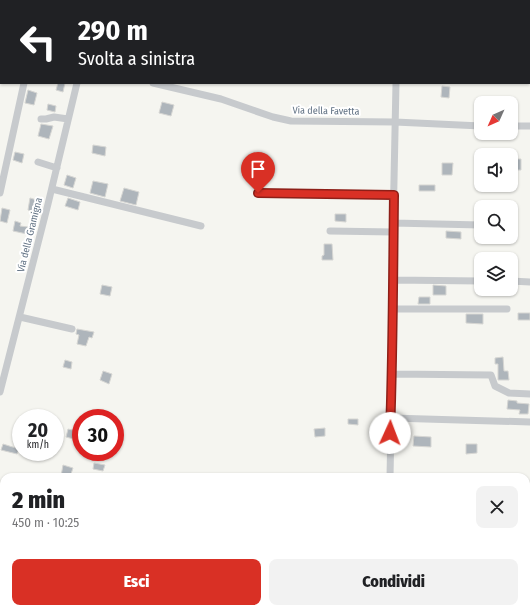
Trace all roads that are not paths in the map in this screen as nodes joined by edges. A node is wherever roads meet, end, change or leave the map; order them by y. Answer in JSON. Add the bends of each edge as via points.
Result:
{"nodes":[{"id":1,"x":24,"y":84,"type":"edge"},
{"id":2,"x":77,"y":84,"type":"edge"},
{"id":3,"x":156,"y":84,"type":"edge"},
{"id":4,"x":396,"y":84,"type":"edge"},
{"id":5,"x":41,"y":119,"type":"dead end"},
{"id":6,"x":68,"y":119,"type":"junction"},
{"id":7,"x":395,"y":122,"type":"junction"},
{"id":8,"x":474,"y":126,"type":"edge"},
{"id":9,"x":518,"y":126,"type":"edge"},
{"id":10,"x":530,"y":126,"type":"edge"},
{"id":11,"x":38,"y":162,"type":"dead end"},
{"id":12,"x":57,"y":168,"type":"junction"},
{"id":13,"x":52,"y":189,"type":"junction"},
{"id":14,"x":0,"y":193,"type":"edge"},
{"id":15,"x":258,"y":193,"type":"dead end"},
{"id":16,"x":394,"y":195,"type":"junction"},
{"id":17,"x":394,"y":223,"type":"junction"},
{"id":18,"x":474,"y":224,"type":"edge"},
{"id":19,"x":201,"y":226,"type":"dead end"},
{"id":20,"x":330,"y":231,"type":"dead end"},
{"id":21,"x":393,"y":232,"type":"junction"},
{"id":22,"x":392,"y":280,"type":"junction"},
{"id":23,"x":474,"y":281,"type":"edge"},
{"id":24,"x":518,"y":281,"type":"edge"},
{"id":25,"x":530,"y":282,"type":"edge"},
{"id":26,"x":507,"y":308,"type":"dead end"},
{"id":27,"x":392,"y":309,"type":"junction"},
{"id":28,"x":20,"y":317,"type":"junction"},
{"id":29,"x":72,"y":329,"type":"dead end"},
{"id":30,"x":392,"y":374,"type":"junction"},
{"id":31,"x":0,"y":392,"type":"edge"},
{"id":32,"x":530,"y":394,"type":"edge"},
{"id":33,"x":391,"y":418,"type":"junction"},
{"id":34,"x":530,"y":422,"type":"edge"},
{"id":35,"x":390,"y":473,"type":"edge"}],
"edges":[{"from":1,"to":14,"type":"street"},
{"from":2,"to":6,"type":"street","name":"Via della Gramigna"},
{"from":3,"to":7,"type":"street","name":"Via della Favetta","via":[[226,100],[288,120]]},
{"from":4,"to":7,"type":"street"},
{"from":5,"to":6,"type":"street"},
{"from":6,"to":12,"type":"street","name":"Via della Gramigna"},
{"from":7,"to":8,"type":"street","name":"Via della Favetta"},
{"from":7,"to":16,"type":"street"},
{"from":9,"to":10,"type":"street"},
{"from":11,"to":12,"type":"street"},
{"from":12,"to":13,"type":"street","name":"Via della Gramigna"},
{"from":13,"to":19,"type":"street"},
{"from":13,"to":28,"type":"street","name":"Via della Gramigna"},
{"from":15,"to":16,"type":"street"},
{"from":16,"to":17,"type":"street"},
{"from":17,"to":18,"type":"street"},
{"from":17,"to":21,"type":"street"},
{"from":20,"to":21,"type":"street"},
{"from":21,"to":22,"type":"street"},
{"from":22,"to":23,"type":"street"},
{"from":22,"to":27,"type":"street"},
{"from":24,"to":25,"type":"street"},
{"from":26,"to":27,"type":"street"},
{"from":27,"to":30,"type":"street"},
{"from":28,"to":29,"type":"street"},
{"from":28,"to":31,"type":"street","name":"Via della Gramigna"},
{"from":30,"to":32,"type":"street","via":[[491,375],[495,386],[509,393]]},
{"from":30,"to":33,"type":"street"},
{"from":33,"to":34,"type":"street"},
{"from":33,"to":35,"type":"street"}]}
